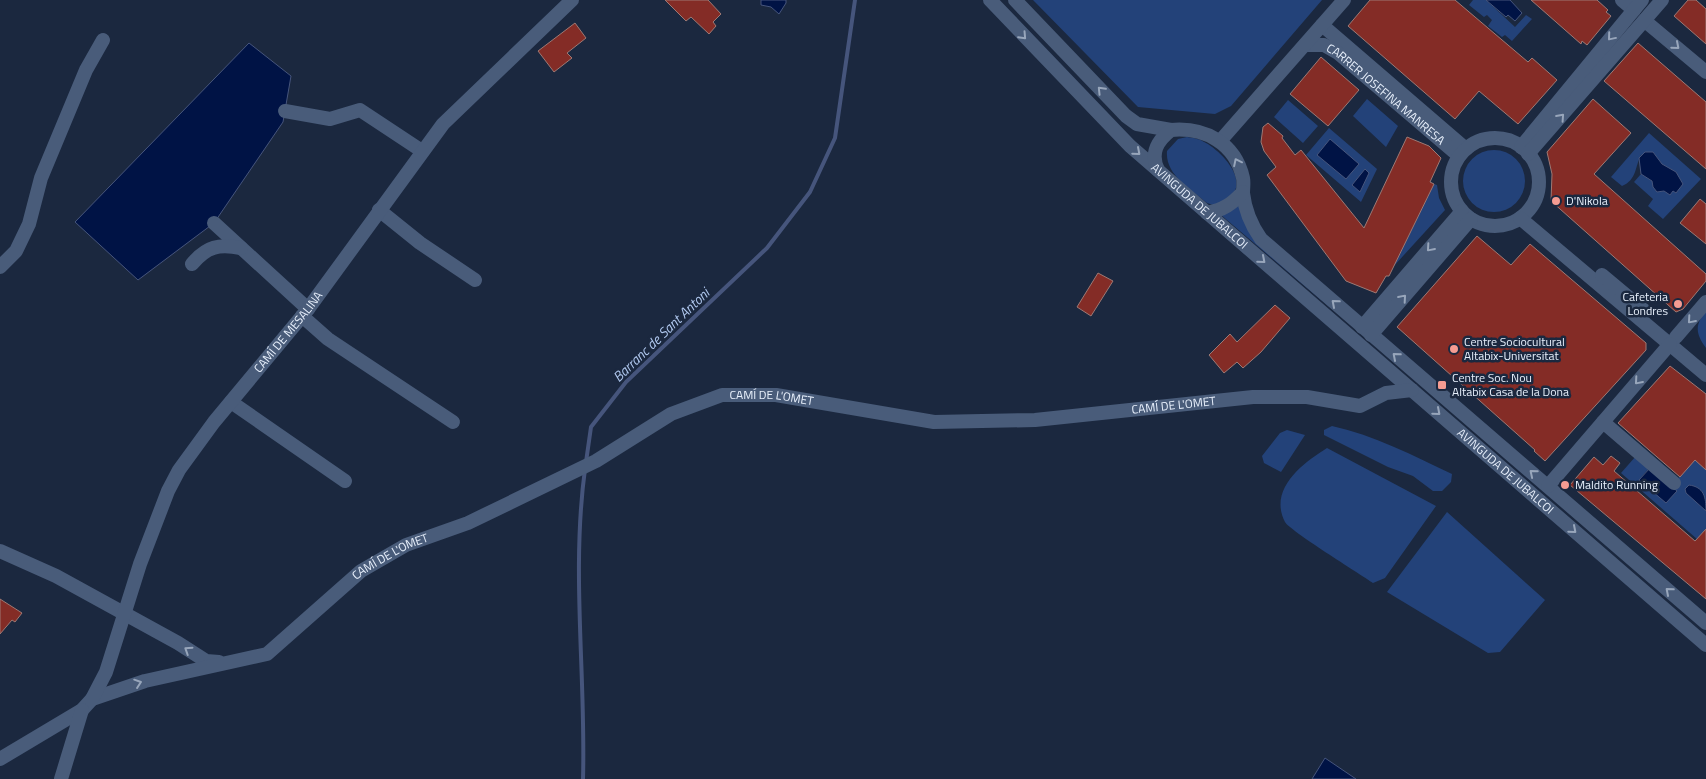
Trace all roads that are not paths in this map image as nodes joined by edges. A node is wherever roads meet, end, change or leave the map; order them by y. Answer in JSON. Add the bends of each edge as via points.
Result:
{"nodes":[{"id":1,"x":572,"y":0,"type":"edge"},
{"id":2,"x":990,"y":0,"type":"edge"},
{"id":3,"x":1015,"y":0,"type":"edge"},
{"id":4,"x":1622,"y":0,"type":"edge"},
{"id":5,"x":1662,"y":0,"type":"edge"},
{"id":6,"x":1339,"y":5,"type":"edge"},
{"id":7,"x":1638,"y":5,"type":"edge"},
{"id":8,"x":1645,"y":20,"type":"junction"},
{"id":9,"x":1322,"y":25,"type":"junction"},
{"id":10,"x":103,"y":40,"type":"dead end"},
{"id":11,"x":1305,"y":45,"type":"junction"},
{"id":12,"x":1346,"y":45,"type":"junction"},
{"id":13,"x":1706,"y":72,"type":"edge"},
{"id":14,"x":285,"y":111,"type":"dead end"},
{"id":15,"x":1171,"y":130,"type":"junction"},
{"id":16,"x":1221,"y":140,"type":"junction"},
{"id":17,"x":1525,"y":150,"type":"junction"},
{"id":18,"x":422,"y":151,"type":"junction"},
{"id":19,"x":1462,"y":153,"type":"junction"},
{"id":20,"x":1159,"y":171,"type":"junction"},
{"id":21,"x":1243,"y":192,"type":"junction"},
{"id":22,"x":379,"y":210,"type":"junction"},
{"id":23,"x":1207,"y":212,"type":"junction"},
{"id":24,"x":1466,"y":215,"type":"junction"},
{"id":25,"x":1524,"y":215,"type":"junction"},
{"id":26,"x":214,"y":224,"type":"dead end"},
{"id":27,"x":241,"y":249,"type":"junction"},
{"id":28,"x":192,"y":264,"type":"dead end"},
{"id":29,"x":0,"y":267,"type":"edge"},
{"id":30,"x":475,"y":280,"type":"dead end"},
{"id":31,"x":1706,"y":302,"type":"edge"},
{"id":32,"x":305,"y":313,"type":"junction"},
{"id":33,"x":1366,"y":331,"type":"junction"},
{"id":34,"x":1673,"y":340,"type":"junction"},
{"id":35,"x":1380,"y":362,"type":"junction"},
{"id":36,"x":1706,"y":362,"type":"edge"},
{"id":37,"x":1706,"y":375,"type":"edge"},
{"id":38,"x":1412,"y":390,"type":"junction"},
{"id":39,"x":1378,"y":397,"type":"junction"},
{"id":40,"x":231,"y":402,"type":"junction"},
{"id":41,"x":453,"y":422,"type":"dead end"},
{"id":42,"x":1603,"y":422,"type":"junction"},
{"id":43,"x":345,"y":481,"type":"dead end"},
{"id":44,"x":1674,"y":483,"type":"dead end"},
{"id":45,"x":1548,"y":486,"type":"junction"},
{"id":46,"x":0,"y":552,"type":"edge"},
{"id":47,"x":124,"y":615,"type":"junction"},
{"id":48,"x":1706,"y":623,"type":"edge"},
{"id":49,"x":1706,"y":645,"type":"edge"},
{"id":50,"x":234,"y":662,"type":"junction"},
{"id":51,"x":92,"y":699,"type":"junction"},
{"id":52,"x":82,"y":710,"type":"junction"},
{"id":53,"x":0,"y":759,"type":"edge"},
{"id":54,"x":62,"y":779,"type":"edge"}],
"edges":[{"from":1,"to":18,"type":"street","name":"CAMÍ DE MESALINA","via":[[479,87]]},
{"from":2,"to":20,"type":"street","one_way":true,"via":[[1095,112]]},
{"from":15,"to":3,"type":"street","one_way":true,"via":[[1137,124],[1126,116]]},
{"from":4,"to":7,"type":"street"},
{"from":5,"to":8,"type":"street"},
{"from":6,"to":9,"type":"street"},
{"from":6,"to":12,"type":"street","via":[[1336,23]]},
{"from":7,"to":17,"type":"street","one_way":true},
{"from":8,"to":13,"type":"street","one_way":true},
{"from":17,"to":8,"type":"street","one_way":true},
{"from":9,"to":11,"type":"street"},
{"from":9,"to":12,"type":"street","name":"CARRER JOSEFINA MANRESA"},
{"from":10,"to":29,"type":"street","via":[[86,70],[40,178],[29,224],[16,251]]},
{"from":11,"to":16,"type":"street"},
{"from":11,"to":19,"type":"street","name":"CARRER JOSEFINA MANRESA","via":[[1324,45],[1338,53]]},
{"from":12,"to":19,"type":"street","name":"CARRER JOSEFINA MANRESA"},
{"from":14,"to":18,"type":"street","via":[[330,119],[360,110]]},
{"from":15,"to":16,"type":"street","via":[[1206,134]]},
{"from":15,"to":20,"type":"street","name":"AVINGUDA DE JUBALCOI","via":[[1160,140],[1154,153]]},
{"from":21,"to":16,"type":"street","name":"AVINGUDA DE JUBALCOI","one_way":true,"via":[[1242,172],[1234,155]]},
{"from":17,"to":19,"type":"street","via":[[1512,142],[1493,138]]},
{"from":17,"to":25,"type":"street","via":[[1537,171],[1538,188]]},
{"from":18,"to":22,"type":"street","name":"CAMÍ DE MESALINA"},
{"from":19,"to":24,"type":"street","via":[[1451,184],[1453,194]]},
{"from":20,"to":23,"type":"street","name":"AVINGUDA DE JUBALCOI"},
{"from":21,"to":23,"type":"street","via":[[1220,211]]},
{"from":33,"to":21,"type":"street","name":"AVINGUDA DE JUBALCOI","one_way":true,"via":[[1261,239],[1246,210]]},
{"from":22,"to":30,"type":"street","via":[[413,238]]},
{"from":22,"to":32,"type":"street","name":"CAMÍ DE MESALINA"},
{"from":23,"to":35,"type":"street","name":"AVINGUDA DE JUBALCOI","one_way":true},
{"from":24,"to":25,"type":"street","via":[[1492,226],[1504,225]]},
{"from":24,"to":33,"type":"street"},
{"from":25,"to":34,"type":"street"},
{"from":26,"to":27,"type":"street"},
{"from":27,"to":28,"type":"street","via":[[225,245],[212,247]]},
{"from":27,"to":32,"type":"street"},
{"from":31,"to":34,"type":"street","one_way":true},
{"from":32,"to":40,"type":"street","name":"CAMÍ DE MESALINA"},
{"from":32,"to":41,"type":"street","via":[[328,340]]},
{"from":45,"to":33,"type":"street","name":"AVINGUDA DE JUBALCOI","one_way":true},
{"from":34,"to":36,"type":"street"},
{"from":34,"to":37,"type":"street"},
{"from":34,"to":42,"type":"street","one_way":true},
{"from":35,"to":38,"type":"street","name":"AVINGUDA DE JUBALCOI"},
{"from":35,"to":39,"type":"street","via":[[1384,375]]},
{"from":38,"to":39,"type":"street","name":"CAMÍ DE L'OMET"},
{"from":38,"to":49,"type":"street","name":"AVINGUDA DE JUBALCOI","one_way":true},
{"from":39,"to":50,"type":"street","name":"CAMÍ DE L'OMET","via":[[1360,406],[1308,397],[1252,397],[1035,420],[934,422],[776,395],[722,394],[671,414],[596,461],[468,523],[406,545],[361,571],[267,654]]},
{"from":40,"to":43,"type":"street"},
{"from":40,"to":47,"type":"street","name":"CAMÍ DE MESALINA","via":[[168,491]]},
{"from":42,"to":44,"type":"street"},
{"from":42,"to":45,"type":"street"},
{"from":48,"to":45,"type":"street","name":"AVINGUDA DE JUBALCOI","one_way":true},
{"from":46,"to":47,"type":"street","name":"CAMÍ DE L'OMET","via":[[56,576]]},
{"from":50,"to":47,"type":"street","name":"CAMÍ DE L'OMET","one_way":true,"via":[[206,661]]},
{"from":47,"to":51,"type":"street","name":"CAMÍ DE MESALINA","via":[[106,672]]},
{"from":51,"to":50,"type":"street","name":"CAMÍ DE L'OMET","one_way":true,"via":[[145,681]]},
{"from":51,"to":52,"type":"street","name":"CAMÍ DE MESALINA"},
{"from":52,"to":53,"type":"street"},
{"from":52,"to":54,"type":"street"}]}
